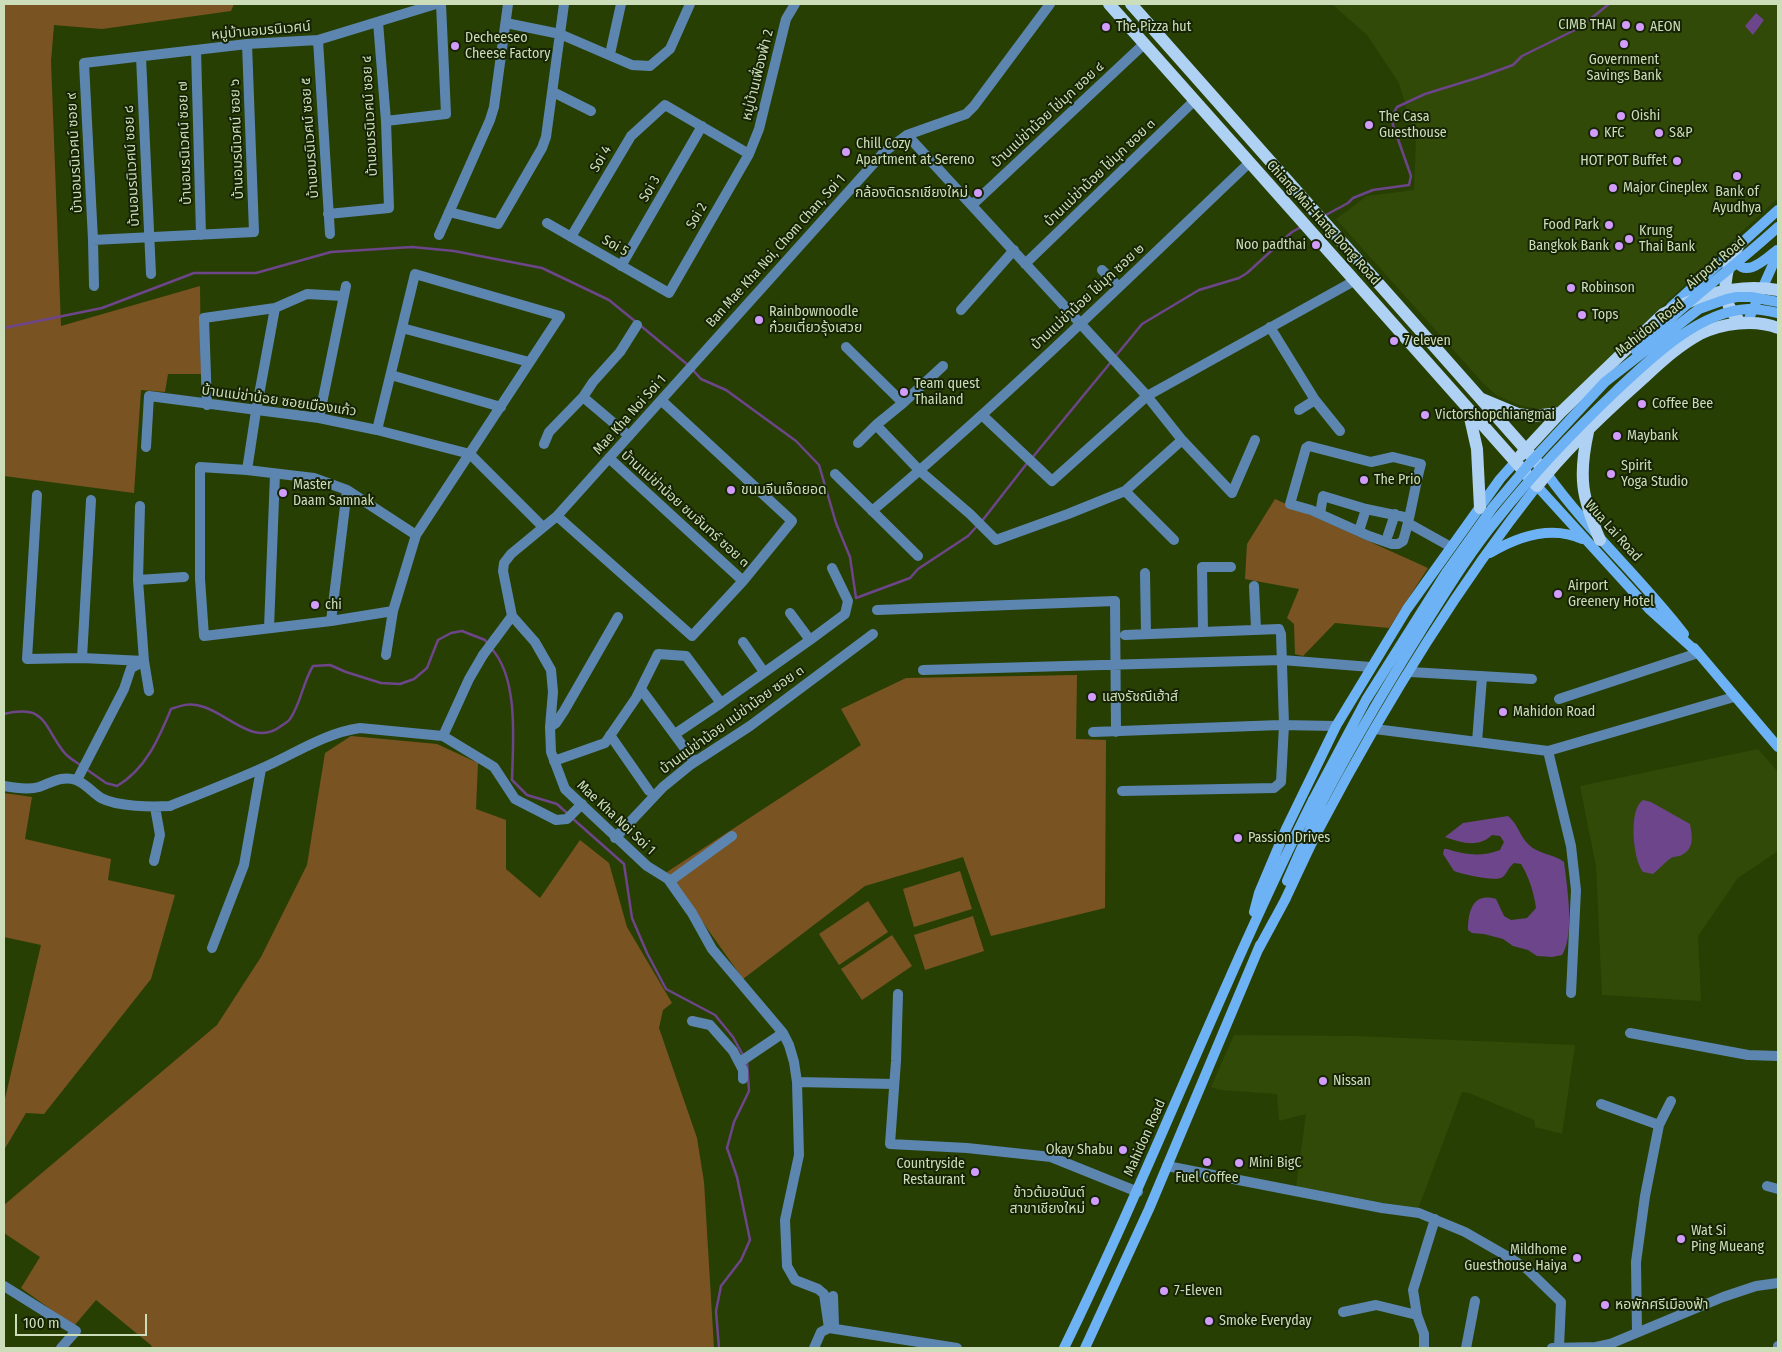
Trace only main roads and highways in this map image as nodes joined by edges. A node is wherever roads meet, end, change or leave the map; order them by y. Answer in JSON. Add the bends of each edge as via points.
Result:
{"nodes":[{"id":1,"x":1108,"y":4,"type":"edge"},
{"id":2,"x":1131,"y":4,"type":"edge"},
{"id":3,"x":1778,"y":210,"type":"edge"},
{"id":4,"x":1778,"y":227,"type":"edge"},
{"id":5,"x":1736,"y":250,"type":"junction"},
{"id":6,"x":1778,"y":251,"type":"edge"},
{"id":7,"x":1763,"y":288,"type":"junction"},
{"id":8,"x":1778,"y":290,"type":"edge"},
{"id":9,"x":1725,"y":291,"type":"junction"},
{"id":10,"x":1778,"y":302,"type":"edge"},
{"id":11,"x":1778,"y":313,"type":"edge"},
{"id":12,"x":1663,"y":314,"type":"junction"},
{"id":13,"x":1746,"y":324,"type":"junction"},
{"id":14,"x":1778,"y":328,"type":"edge"},
{"id":15,"x":1605,"y":382,"type":"junction"},
{"id":16,"x":1478,"y":397,"type":"junction"},
{"id":17,"x":1468,"y":409,"type":"junction"},
{"id":18,"x":1560,"y":413,"type":"junction"},
{"id":19,"x":1589,"y":429,"type":"junction"},
{"id":20,"x":1525,"y":450,"type":"junction"},
{"id":21,"x":1516,"y":461,"type":"junction"},
{"id":22,"x":1547,"y":474,"type":"junction"},
{"id":23,"x":1537,"y":486,"type":"junction"},
{"id":24,"x":1480,"y":508,"type":"junction"},
{"id":25,"x":1594,"y":541,"type":"junction"},
{"id":26,"x":1486,"y":555,"type":"junction"},
{"id":27,"x":1423,"y":586,"type":"junction"},
{"id":28,"x":1452,"y":606,"type":"junction"},
{"id":29,"x":1778,"y":747,"type":"edge"},
{"id":30,"x":1317,"y":802,"type":"junction"},
{"id":31,"x":1248,"y":937,"type":"junction"},
{"id":32,"x":1258,"y":950,"type":"junction"},
{"id":33,"x":1064,"y":1348,"type":"edge"},
{"id":34,"x":1085,"y":1348,"type":"edge"}],
"edges":[{"from":1,"to":17,"type":"main road","name":"Chiang Mai-Hang Dong Road"},
{"from":2,"to":16,"type":"main road","name":"Chiang Mai-Hang Dong Road"},
{"from":3,"to":5,"type":"main road","name":"Airport Road"},
{"from":4,"to":15,"type":"main road","name":"Airport Road","bridge":true,"via":[[1661,326]]},
{"from":5,"to":6,"type":"main road","via":[[1738,264],[1750,268]]},
{"from":5,"to":9,"type":"main road","via":[[1728,267]]},
{"from":5,"to":12,"type":"main road","name":"Airport Road"},
{"from":6,"to":7,"type":"main road"},
{"from":7,"to":8,"type":"main road","name":"Mahidon Road"},
{"from":7,"to":9,"type":"main road","name":"Mahidon Road"},
{"from":7,"to":13,"type":"main road"},
{"from":9,"to":12,"type":"main road","name":"Mahidon Road","via":[[1682,304]]},
{"from":9,"to":13,"type":"main road","via":[[1732,313]]},
{"from":10,"to":15,"type":"main road","name":"Mahidon Road","bridge":true,"via":[[1737,298],[1698,309]]},
{"from":11,"to":30,"type":"main road","name":"Mahidon Road","bridge":true,"via":[[1748,309],[1722,314],[1701,323],[1631,377],[1553,455],[1497,518],[1452,581]]},
{"from":12,"to":18,"type":"main road","name":"Mahidon Road"},
{"from":13,"to":14,"type":"main road","name":"Mahidon Road"},
{"from":13,"to":19,"type":"main road","name":"Mahidon Road","via":[[1702,334],[1672,352]]},
{"from":15,"to":30,"type":"main road","name":"Mahidon Road","bridge":true,"via":[[1493,507],[1446,572],[1366,700]]},
{"from":16,"to":18,"type":"main road","via":[[1518,414]]},
{"from":16,"to":20,"type":"main road","name":"Chiang Mai-Hang Dong Road"},
{"from":17,"to":21,"type":"main road","name":"Chiang Mai-Hang Dong Road"},
{"from":17,"to":24,"type":"main road","via":[[1477,448]]},
{"from":18,"to":20,"type":"main road","name":"Mahidon Road"},
{"from":19,"to":22,"type":"main road","name":"Mahidon Road"},
{"from":19,"to":25,"type":"main road","via":[[1583,455],[1584,496]]},
{"from":20,"to":21,"type":"main road","name":"Mahidon Road"},
{"from":20,"to":22,"type":"main road","name":"Chiang Mai-Hang Dong Road"},
{"from":21,"to":23,"type":"main road","name":"Chiang Mai-Hang Dong Road"},
{"from":21,"to":24,"type":"main road","name":"Mahidon Road"},
{"from":22,"to":23,"type":"main road","name":"Mahidon Road"},
{"from":22,"to":25,"type":"main road","name":"Wua Lai Road"},
{"from":23,"to":25,"type":"main road","name":"Wua Lai Road"},
{"from":23,"to":26,"type":"main road","name":"Mahidon Road"},
{"from":24,"to":27,"type":"main road","name":"Mahidon Road"},
{"from":25,"to":26,"type":"main road","via":[[1560,533],[1524,536]]},
{"from":25,"to":29,"type":"main road","name":"Wua Lai Road","via":[[1659,602],[1713,672]]},
{"from":26,"to":28,"type":"main road","name":"Mahidon Road"},
{"from":27,"to":28,"type":"main road","via":[[1434,581],[1445,583],[1452,592]]},
{"from":27,"to":31,"type":"main road","name":"Mahidon Road","via":[[1336,726],[1265,876]]},
{"from":28,"to":32,"type":"main road","name":"Mahidon Road","via":[[1375,730],[1321,826]]},
{"from":30,"to":31,"type":"main road","name":"Mahidon Road"},
{"from":30,"to":32,"type":"main road","name":"Mahidon Road"},
{"from":31,"to":33,"type":"main road","name":"Mahidon Road","via":[[1138,1192]]},
{"from":32,"to":34,"type":"main road","name":"Mahidon Road","via":[[1167,1166]]}]}
